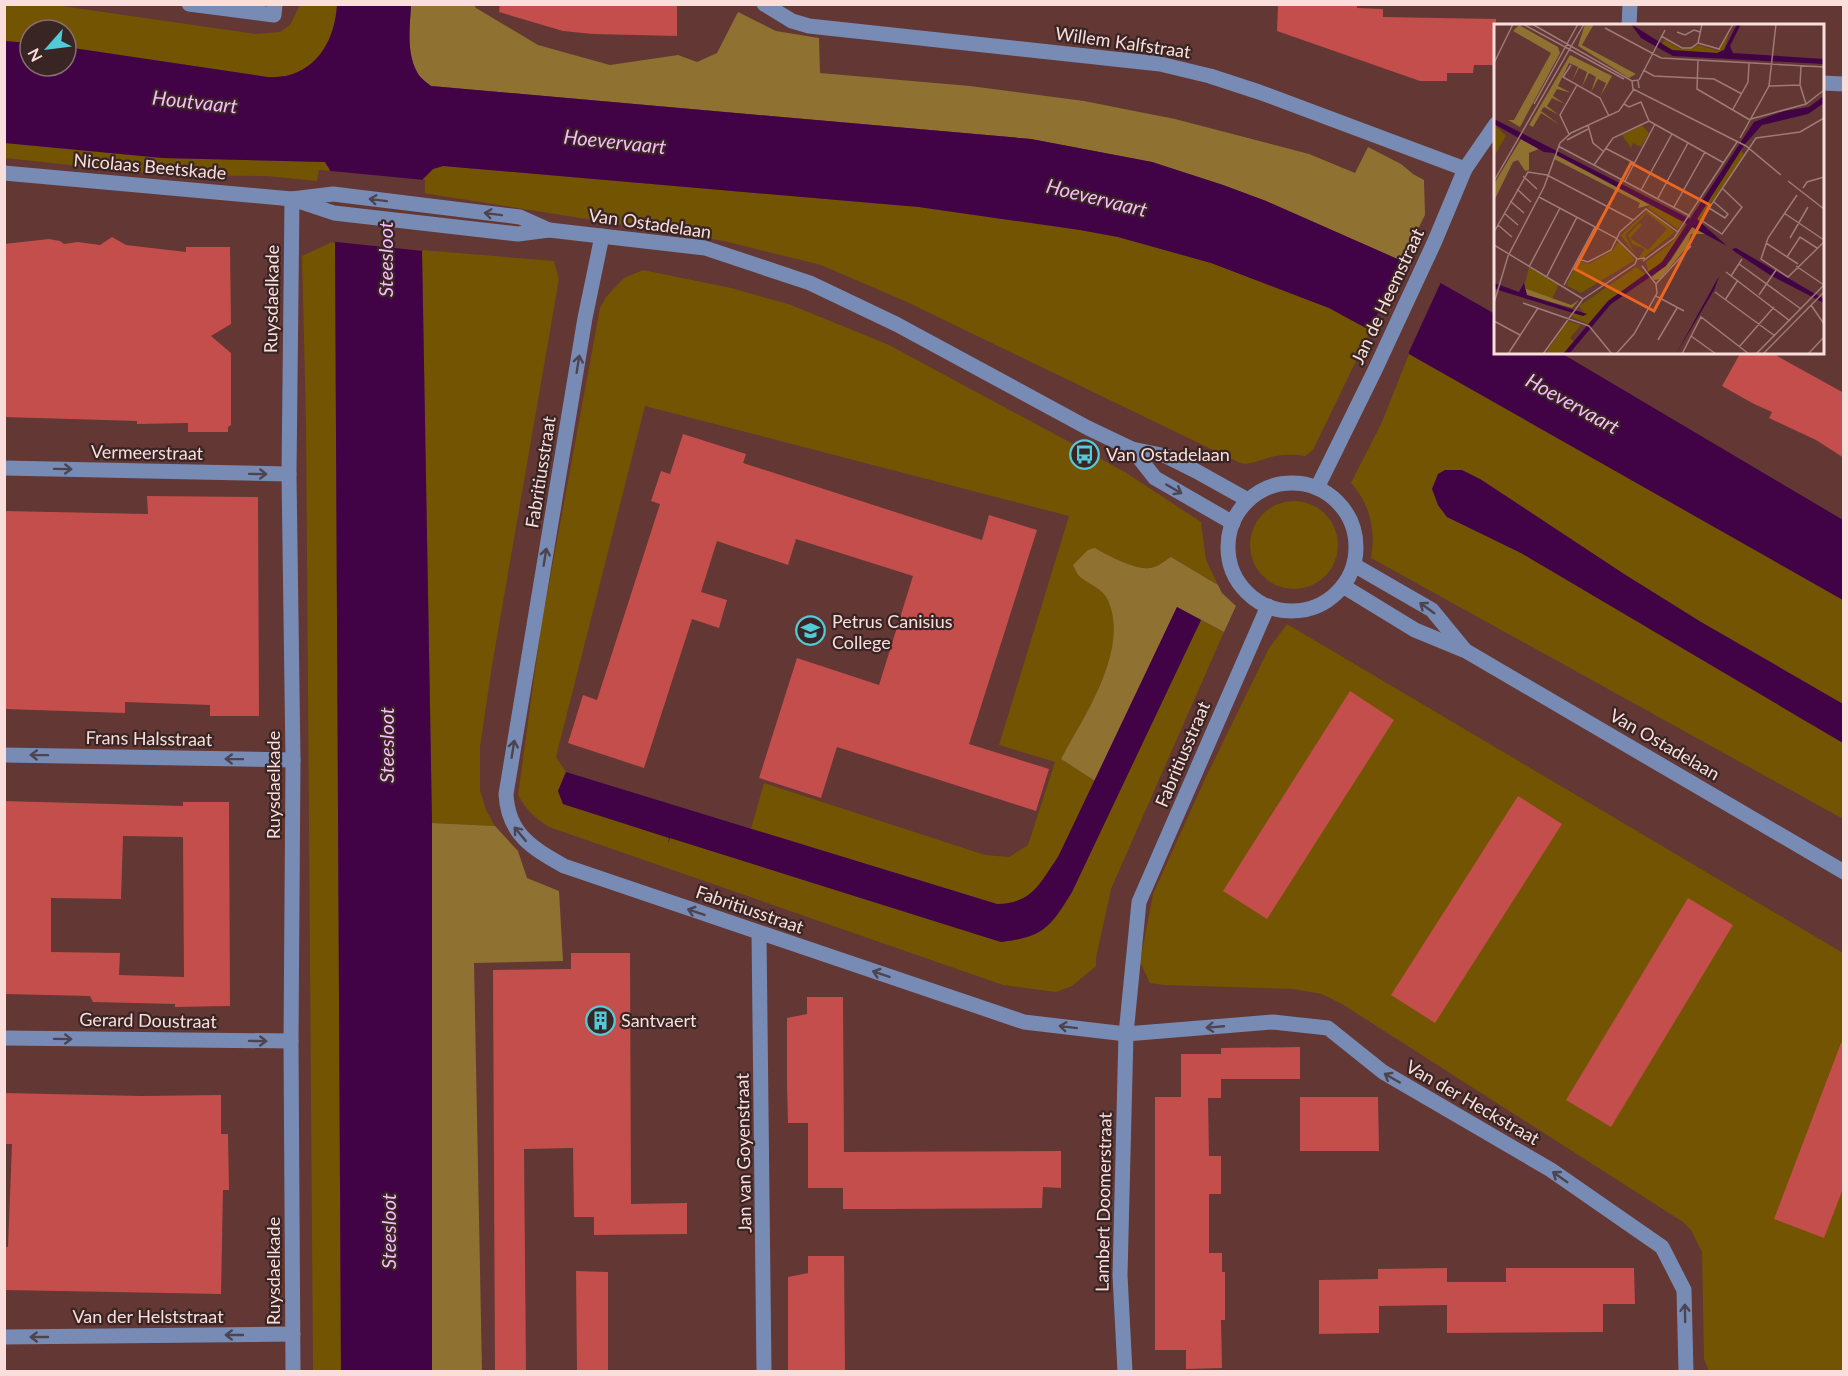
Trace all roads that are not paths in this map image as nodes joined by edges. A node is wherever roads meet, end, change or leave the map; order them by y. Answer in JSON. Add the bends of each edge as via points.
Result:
{"nodes":[{"id":1,"x":189,"y":4,"type":"edge"},
{"id":2,"x":764,"y":4,"type":"edge"},
{"id":3,"x":1630,"y":4,"type":"edge"},
{"id":4,"x":275,"y":10,"type":"edge"},
{"id":5,"x":1629,"y":24,"type":"edge"},
{"id":6,"x":1824,"y":83,"type":"edge"},
{"id":7,"x":1844,"y":84,"type":"edge"},
{"id":8,"x":1494,"y":127,"type":"edge"},
{"id":9,"x":1465,"y":169,"type":"junction"},
{"id":10,"x":4,"y":172,"type":"edge"},
{"id":11,"x":291,"y":199,"type":"junction"},
{"id":12,"x":549,"y":230,"type":"junction"},
{"id":13,"x":602,"y":236,"type":"junction"},
{"id":14,"x":1132,"y":449,"type":"junction"},
{"id":15,"x":4,"y":468,"type":"edge"},
{"id":16,"x":289,"y":474,"type":"junction"},
{"id":17,"x":1317,"y":488,"type":"junction"},
{"id":18,"x":1248,"y":500,"type":"junction"},
{"id":19,"x":1233,"y":523,"type":"junction"},
{"id":20,"x":1353,"y":565,"type":"junction"},
{"id":21,"x":1343,"y":586,"type":"junction"},
{"id":22,"x":1268,"y":606,"type":"junction"},
{"id":23,"x":1466,"y":651,"type":"junction"},
{"id":24,"x":4,"y":755,"type":"edge"},
{"id":25,"x":293,"y":760,"type":"junction"},
{"id":26,"x":1844,"y":872,"type":"edge"},
{"id":27,"x":759,"y":933,"type":"junction"},
{"id":28,"x":1126,"y":1034,"type":"junction"},
{"id":29,"x":4,"y":1038,"type":"edge"},
{"id":30,"x":291,"y":1041,"type":"junction"},
{"id":31,"x":293,"y":1334,"type":"junction"},
{"id":32,"x":4,"y":1337,"type":"edge"},
{"id":33,"x":293,"y":1371,"type":"edge"},
{"id":34,"x":764,"y":1371,"type":"edge"},
{"id":35,"x":1125,"y":1371,"type":"edge"},
{"id":36,"x":1686,"y":1371,"type":"edge"}],
"edges":[{"from":1,"to":4,"type":"street"},
{"from":2,"to":9,"type":"street","name":"Willem Kalfstraat","via":[[809,26],[1160,64],[1210,76]]},
{"from":3,"to":5,"type":"street"},
{"from":6,"to":7,"type":"street"},
{"from":8,"to":9,"type":"street","name":"Jan de Heemstraat"},
{"from":9,"to":17,"type":"street","name":"Jan de Heemstraat","via":[[1376,370]]},
{"from":10,"to":11,"type":"street","name":"Nicolaas Beetskade"},
{"from":11,"to":12,"type":"street","name":"Van Ostadelaan","via":[[334,213],[518,234]]},
{"from":12,"to":11,"type":"street","name":"Van Ostadelaan","one_way":true,"via":[[520,217],[333,194]]},
{"from":11,"to":16,"type":"street","name":"Ruysdaelkade"},
{"from":12,"to":13,"type":"street","name":"Van Ostadelaan"},
{"from":13,"to":14,"type":"street","name":"Van Ostadelaan","via":[[705,248],[810,283]]},
{"from":27,"to":13,"type":"street","name":"Fabritiusstraat","one_way":true,"via":[[564,866],[524,839],[507,807],[521,701]]},
{"from":14,"to":18,"type":"street","name":"Van Ostadelaan","via":[[1166,456]]},
{"from":14,"to":19,"type":"street","name":"Van Ostadelaan","one_way":true,"via":[[1155,478]]},
{"from":15,"to":16,"type":"street","name":"Vermeerstraat","one_way":true},
{"from":16,"to":25,"type":"street","name":"Ruysdaelkade"},
{"from":17,"to":18,"type":"street","via":[[1293,482],[1269,487]]},
{"from":17,"to":20,"type":"street","via":[[1336,500],[1350,519],[1356,542]]},
{"from":18,"to":19,"type":"street"},
{"from":19,"to":22,"type":"street","via":[[1228,542],[1230,562],[1238,581],[1251,596]]},
{"from":20,"to":21,"type":"street"},
{"from":23,"to":20,"type":"street","name":"Van Ostadelaan","one_way":true,"via":[[1432,610]]},
{"from":21,"to":22,"type":"street","via":[[1328,600],[1308,609],[1288,611]]},
{"from":21,"to":23,"type":"street","name":"Van Ostadelaan","via":[[1415,630]]},
{"from":22,"to":28,"type":"street","name":"Fabritiusstraat","via":[[1139,902]]},
{"from":23,"to":26,"type":"street","name":"Van Ostadelaan"},
{"from":25,"to":24,"type":"street","name":"Frans Halsstraat","one_way":true},
{"from":25,"to":30,"type":"street","name":"Ruysdaelkade"},
{"from":28,"to":27,"type":"street","name":"Fabritiusstraat","one_way":true,"via":[[1024,1022]]},
{"from":27,"to":34,"type":"street","name":"Jan van Goyenstraat"},
{"from":28,"to":35,"type":"street","name":"Lambert Doomerstraat","via":[[1120,1275]]},
{"from":36,"to":28,"type":"street","name":"Van der Heckstraat","one_way":true,"via":[[1684,1290],[1662,1247],[1551,1170],[1383,1072],[1328,1028],[1273,1022]]},
{"from":29,"to":30,"type":"street","name":"Gerard Doustraat","one_way":true},
{"from":30,"to":31,"type":"street","name":"Ruysdaelkade"},
{"from":31,"to":32,"type":"street","name":"Van der Helststraat","one_way":true},
{"from":31,"to":33,"type":"street","name":"Ruysdaelkade"}]}
